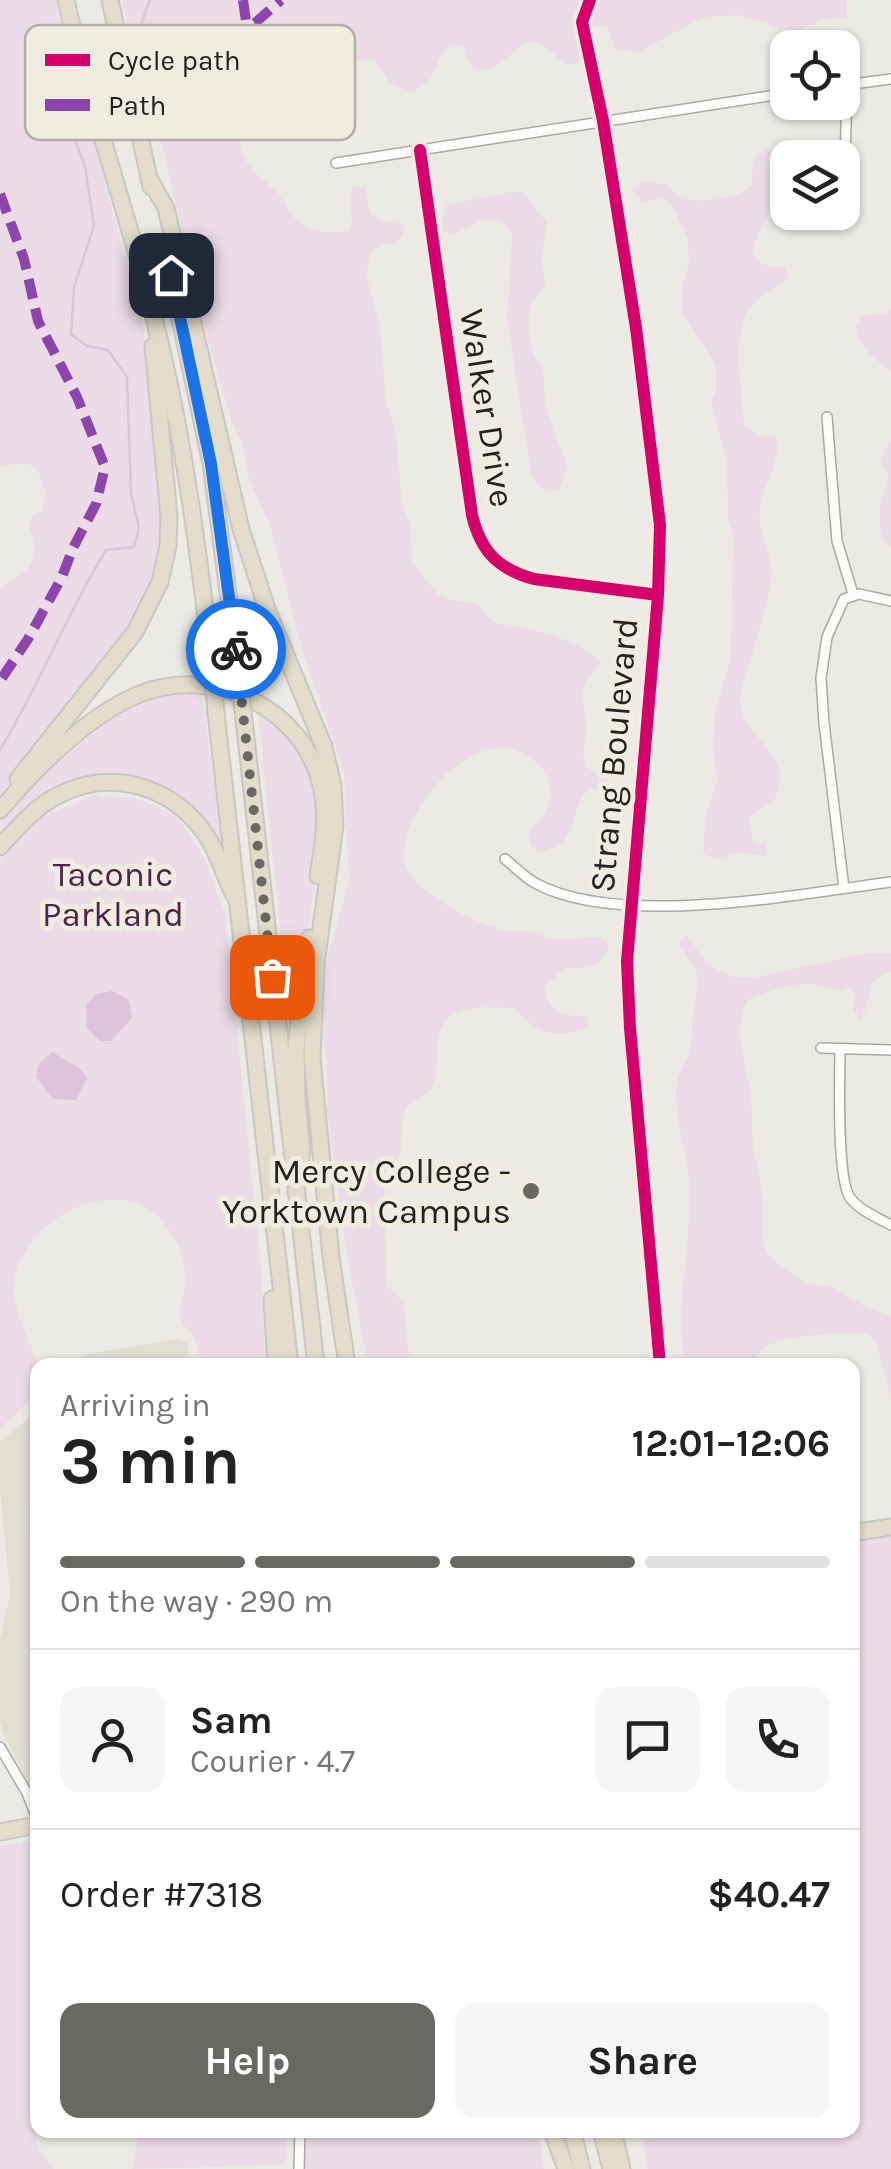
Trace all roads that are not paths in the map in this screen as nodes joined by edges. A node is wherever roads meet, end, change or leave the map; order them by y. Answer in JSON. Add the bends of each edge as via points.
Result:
{"nodes":[{"id":1,"x":66,"y":0,"type":"edge"},
{"id":2,"x":110,"y":0,"type":"edge"},
{"id":3,"x":73,"y":25,"type":"edge"},
{"id":4,"x":116,"y":25,"type":"edge"},
{"id":5,"x":584,"y":34,"type":"dead end"},
{"id":6,"x":891,"y":79,"type":"edge"},
{"id":7,"x":860,"y":83,"type":"edge"},
{"id":8,"x":770,"y":97,"type":"edge"},
{"id":9,"x":603,"y":121,"type":"junction"},
{"id":10,"x":104,"y":140,"type":"edge"},
{"id":11,"x":141,"y":140,"type":"edge"},
{"id":12,"x":420,"y":150,"type":"junction"},
{"id":13,"x":336,"y":163,"type":"dead end"},
{"id":14,"x":150,"y":180,"type":"junction"},
{"id":15,"x":156,"y":328,"type":"junction"},
{"id":16,"x":828,"y":418,"type":"dead end"},
{"id":17,"x":658,"y":594,"type":"junction"},
{"id":18,"x":853,"y":594,"type":"junction"},
{"id":19,"x":891,"y":601,"type":"edge"},
{"id":20,"x":0,"y":801,"type":"edge"},
{"id":21,"x":0,"y":810,"type":"edge"},
{"id":22,"x":0,"y":847,"type":"edge"},
{"id":23,"x":505,"y":858,"type":"dead end"},
{"id":24,"x":891,"y":882,"type":"edge"},
{"id":25,"x":844,"y":888,"type":"junction"},
{"id":26,"x":630,"y":904,"type":"junction"},
{"id":27,"x":239,"y":905,"type":"junction"},
{"id":28,"x":821,"y":1048,"type":"dead end"},
{"id":29,"x":840,"y":1049,"type":"junction"},
{"id":30,"x":891,"y":1050,"type":"edge"},
{"id":31,"x":296,"y":1193,"type":"junction"},
{"id":32,"x":891,"y":1225,"type":"edge"},
{"id":33,"x":275,"y":1232,"type":"junction"},
{"id":34,"x":276,"y":1358,"type":"edge"},
{"id":35,"x":289,"y":1358,"type":"edge"},
{"id":36,"x":315,"y":1358,"type":"edge"},
{"id":37,"x":346,"y":1358,"type":"edge"},
{"id":38,"x":659,"y":1358,"type":"edge"},
{"id":39,"x":891,"y":1527,"type":"edge"},
{"id":40,"x":860,"y":1532,"type":"edge"},
{"id":41,"x":0,"y":1747,"type":"edge"},
{"id":42,"x":30,"y":1799,"type":"edge"},
{"id":43,"x":30,"y":1825,"type":"edge"},
{"id":44,"x":0,"y":1832,"type":"edge"},
{"id":45,"x":300,"y":2138,"type":"edge"},
{"id":46,"x":555,"y":2138,"type":"edge"},
{"id":47,"x":574,"y":2138,"type":"edge"},
{"id":48,"x":603,"y":2138,"type":"edge"},
{"id":49,"x":615,"y":2138,"type":"edge"},
{"id":50,"x":299,"y":2169,"type":"edge"},
{"id":51,"x":566,"y":2169,"type":"edge"},
{"id":52,"x":582,"y":2169,"type":"edge"},
{"id":53,"x":611,"y":2169,"type":"edge"},
{"id":54,"x":622,"y":2169,"type":"edge"}],
"edges":[{"from":1,"to":3,"type":"highway"},
{"from":2,"to":4,"type":"highway"},
{"from":5,"to":9,"type":"street","name":"Strang Boulevard"},
{"from":6,"to":7,"type":"street"},
{"from":8,"to":9,"type":"street"},
{"from":9,"to":12,"type":"street"},
{"from":9,"to":17,"type":"street","name":"Strang Boulevard","via":[[658,499]]},
{"from":10,"to":15,"type":"highway"},
{"from":11,"to":14,"type":"highway"},
{"from":12,"to":13,"type":"street"},
{"from":12,"to":17,"type":"street","name":"Walker Drive","via":[[472,515],[488,555],[534,579]]},
{"from":14,"to":31,"type":"highway","bridge":true,"via":[[208,448]]},
{"from":14,"to":37,"type":"highway","via":[[166,208],[244,540],[334,785],[312,1058]]},
{"from":15,"to":20,"type":"highway","via":[[152,353],[169,517],[160,582],[135,632]]},
{"from":15,"to":27,"type":"highway","bridge":true,"via":[[191,504]]},
{"from":16,"to":18,"type":"street","via":[[837,541]]},
{"from":17,"to":26,"type":"street","name":"Strang Boulevard"},
{"from":18,"to":19,"type":"street"},
{"from":18,"to":25,"type":"street","via":[[834,617],[821,678]]},
{"from":21,"to":31,"type":"highway","via":[[95,721],[151,690],[186,684],[227,690],[268,708],[294,732],[316,771],[325,819],[299,1012],[302,1152]]},
{"from":22,"to":27,"type":"highway","via":[[58,795],[94,783],[139,785],[171,800],[201,828]]},
{"from":23,"to":26,"type":"street","via":[[547,888]]},
{"from":24,"to":25,"type":"street"},
{"from":25,"to":26,"type":"street"},
{"from":26,"to":38,"type":"street","name":"Strang Boulevard","via":[[630,1028]]},
{"from":27,"to":33,"type":"highway"},
{"from":28,"to":29,"type":"street"},
{"from":29,"to":30,"type":"street"},
{"from":29,"to":32,"type":"street","via":[[846,1190],[862,1209]]},
{"from":31,"to":36,"type":"highway"},
{"from":33,"to":34,"type":"highway","via":[[268,1249]]},
{"from":33,"to":35,"type":"highway"},
{"from":39,"to":40,"type":"highway"},
{"from":41,"to":42,"type":"street"},
{"from":43,"to":44,"type":"highway"},
{"from":45,"to":50,"type":"street"},
{"from":46,"to":51,"type":"highway"},
{"from":47,"to":52,"type":"highway"},
{"from":48,"to":53,"type":"highway"},
{"from":49,"to":54,"type":"highway"}]}
